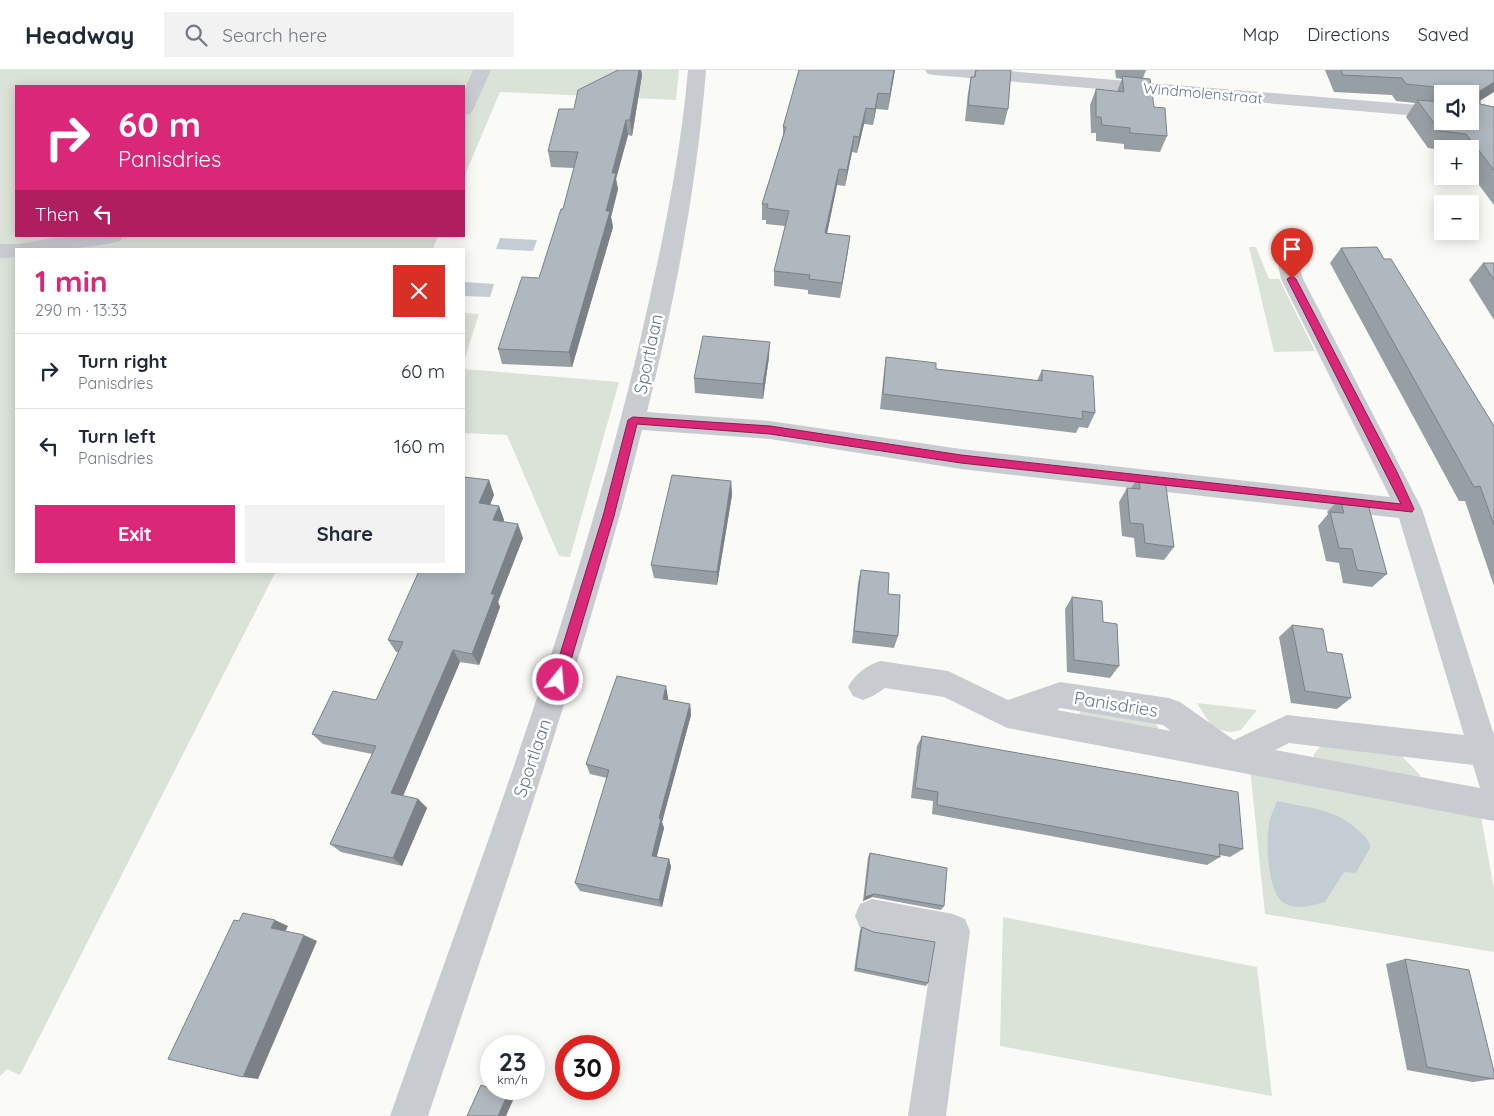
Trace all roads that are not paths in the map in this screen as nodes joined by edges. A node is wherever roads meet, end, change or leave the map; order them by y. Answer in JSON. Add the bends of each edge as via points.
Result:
{"nodes":[{"id":1,"x":482,"y":70,"type":"edge"},
{"id":2,"x":697,"y":70,"type":"edge"},
{"id":3,"x":934,"y":70,"type":"edge"},
{"id":4,"x":465,"y":108,"type":"edge"},
{"id":5,"x":1434,"y":112,"type":"edge"},
{"id":6,"x":106,"y":237,"type":"edge"},
{"id":7,"x":32,"y":248,"type":"edge"},
{"id":8,"x":15,"y":250,"type":"edge"},
{"id":9,"x":0,"y":252,"type":"edge"},
{"id":10,"x":1288,"y":259,"type":"dead end"},
{"id":11,"x":633,"y":420,"type":"junction"},
{"id":12,"x":1408,"y":509,"type":"junction"},
{"id":13,"x":863,"y":687,"type":"dead end"},
{"id":14,"x":1484,"y":752,"type":"junction"},
{"id":15,"x":1232,"y":756,"type":"junction"},
{"id":16,"x":1494,"y":784,"type":"edge"},
{"id":17,"x":1494,"y":806,"type":"edge"},
{"id":18,"x":872,"y":916,"type":"dead end"},
{"id":19,"x":408,"y":1116,"type":"edge"},
{"id":20,"x":927,"y":1116,"type":"edge"}],
"edges":[{"from":1,"to":4,"type":"street"},
{"from":2,"to":11,"type":"street","name":"Sportlaan","via":[[694,109],[671,243]]},
{"from":3,"to":5,"type":"street","name":"Windmolenstraat"},
{"from":6,"to":7,"type":"street"},
{"from":8,"to":9,"type":"street"},
{"from":10,"to":12,"type":"street","via":[[1292,279],[1388,463]]},
{"from":11,"to":12,"type":"street","via":[[770,430],[961,459]]},
{"from":11,"to":19,"type":"street","name":"Sportlaan","via":[[609,516],[558,680]]},
{"from":12,"to":14,"type":"street"},
{"from":13,"to":15,"type":"street"},
{"from":14,"to":15,"type":"street","via":[[1287,729]]},
{"from":14,"to":16,"type":"street"},
{"from":15,"to":17,"type":"street"},
{"from":18,"to":20,"type":"street","via":[[953,931]]}]}
